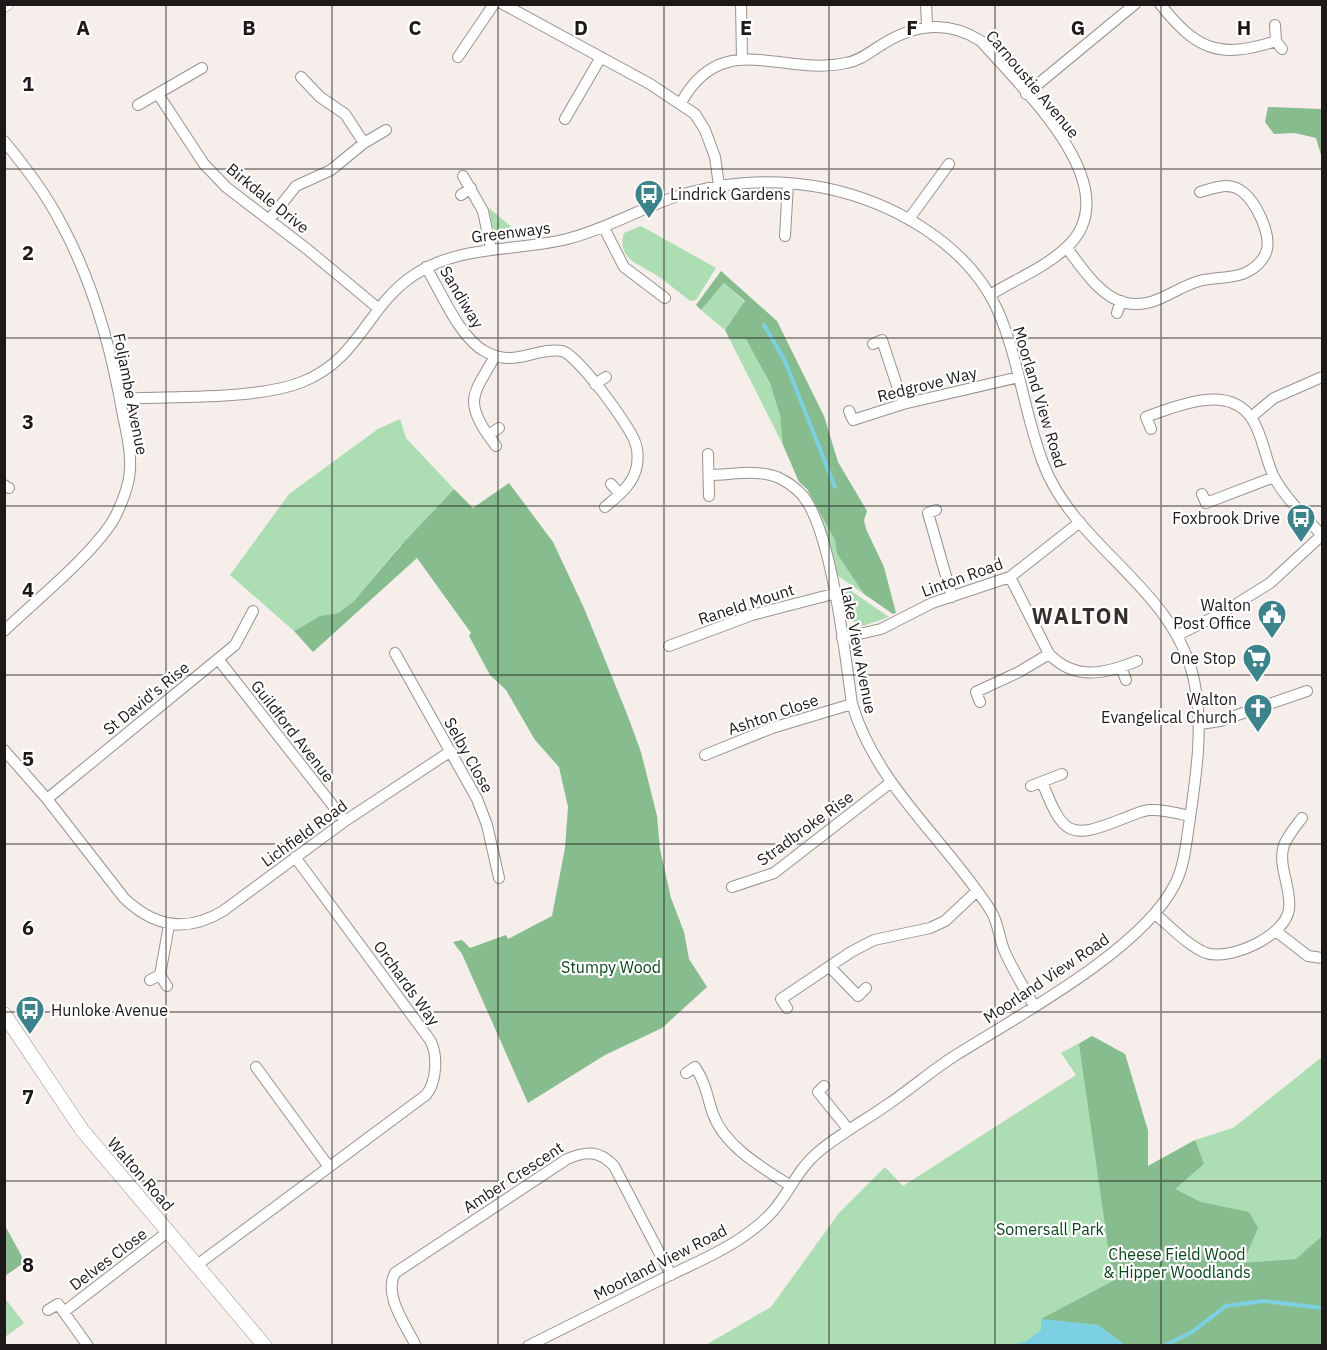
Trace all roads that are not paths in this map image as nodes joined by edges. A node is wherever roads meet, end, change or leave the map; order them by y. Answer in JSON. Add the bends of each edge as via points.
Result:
{"nodes":[{"id":1,"x":494,"y":4,"type":"edge"},
{"id":2,"x":503,"y":4,"type":"edge"},
{"id":3,"x":741,"y":4,"type":"edge"},
{"id":4,"x":926,"y":4,"type":"edge"},
{"id":5,"x":1135,"y":4,"type":"edge"},
{"id":6,"x":1160,"y":4,"type":"edge"},
{"id":7,"x":927,"y":25,"type":"junction"},
{"id":8,"x":1275,"y":25,"type":"dead end"},
{"id":9,"x":457,"y":51,"type":"dead end"},
{"id":10,"x":601,"y":57,"type":"junction"},
{"id":11,"x":742,"y":59,"type":"junction"},
{"id":12,"x":202,"y":68,"type":"dead end"},
{"id":13,"x":301,"y":76,"type":"dead end"},
{"id":14,"x":158,"y":94,"type":"junction"},
{"id":15,"x":1026,"y":94,"type":"junction"},
{"id":16,"x":681,"y":103,"type":"junction"},
{"id":17,"x":138,"y":105,"type":"dead end"},
{"id":18,"x":565,"y":113,"type":"dead end"},
{"id":19,"x":386,"y":130,"type":"dead end"},
{"id":20,"x":4,"y":141,"type":"edge"},
{"id":21,"x":364,"y":143,"type":"junction"},
{"id":22,"x":949,"y":164,"type":"dead end"},
{"id":23,"x":463,"y":176,"type":"dead end"},
{"id":24,"x":788,"y":183,"type":"junction"},
{"id":25,"x":719,"y":186,"type":"junction"},
{"id":26,"x":471,"y":188,"type":"junction"},
{"id":27,"x":1200,"y":192,"type":"dead end"},
{"id":28,"x":461,"y":195,"type":"dead end"},
{"id":29,"x":909,"y":219,"type":"junction"},
{"id":30,"x":269,"y":220,"type":"junction"},
{"id":31,"x":604,"y":228,"type":"junction"},
{"id":32,"x":785,"y":236,"type":"dead end"},
{"id":33,"x":936,"y":238,"type":"joint"},
{"id":34,"x":1067,"y":248,"type":"junction"},
{"id":35,"x":491,"y":249,"type":"junction"},
{"id":36,"x":426,"y":267,"type":"junction"},
{"id":37,"x":990,"y":295,"type":"junction"},
{"id":38,"x":665,"y":298,"type":"dead end"},
{"id":39,"x":1121,"y":301,"type":"junction"},
{"id":40,"x":379,"y":309,"type":"junction"},
{"id":41,"x":1117,"y":313,"type":"dead end"},
{"id":42,"x":873,"y":344,"type":"dead end"},
{"id":43,"x":495,"y":356,"type":"junction"},
{"id":44,"x":606,"y":377,"type":"dead end"},
{"id":45,"x":1019,"y":377,"type":"junction"},
{"id":46,"x":1323,"y":377,"type":"edge"},
{"id":47,"x":595,"y":384,"type":"junction"},
{"id":48,"x":120,"y":399,"type":"junction"},
{"id":49,"x":903,"y":404,"type":"junction"},
{"id":50,"x":849,"y":411,"type":"dead end"},
{"id":51,"x":1251,"y":417,"type":"junction"},
{"id":52,"x":499,"y":428,"type":"dead end"},
{"id":53,"x":1150,"y":429,"type":"dead end"},
{"id":54,"x":488,"y":435,"type":"junction"},
{"id":55,"x":496,"y":447,"type":"dead end"},
{"id":56,"x":708,"y":454,"type":"dead end"},
{"id":57,"x":709,"y":475,"type":"junction"},
{"id":58,"x":1274,"y":477,"type":"junction"},
{"id":59,"x":611,"y":484,"type":"dead end"},
{"id":60,"x":620,"y":494,"type":"junction"},
{"id":61,"x":1202,"y":494,"type":"dead end"},
{"id":62,"x":710,"y":496,"type":"dead end"},
{"id":63,"x":605,"y":507,"type":"dead end"},
{"id":64,"x":936,"y":510,"type":"dead end"},
{"id":65,"x":1080,"y":522,"type":"junction"},
{"id":66,"x":1322,"y":535,"type":"edge"},
{"id":67,"x":1010,"y":577,"type":"junction"},
{"id":68,"x":833,"y":594,"type":"junction"},
{"id":69,"x":952,"y":597,"type":"junction"},
{"id":70,"x":253,"y":611,"type":"dead end"},
{"id":71,"x":4,"y":631,"type":"edge"},
{"id":72,"x":1178,"y":635,"type":"junction"},
{"id":73,"x":842,"y":638,"type":"junction"},
{"id":74,"x":669,"y":646,"type":"dead end"},
{"id":75,"x":395,"y":653,"type":"dead end"},
{"id":76,"x":1049,"y":654,"type":"junction"},
{"id":77,"x":218,"y":659,"type":"junction"},
{"id":78,"x":1137,"y":661,"type":"dead end"},
{"id":79,"x":1122,"y":667,"type":"junction"},
{"id":80,"x":1126,"y":680,"type":"dead end"},
{"id":81,"x":1307,"y":691,"type":"dead end"},
{"id":82,"x":980,"y":702,"type":"dead end"},
{"id":83,"x":852,"y":704,"type":"junction"},
{"id":84,"x":1200,"y":724,"type":"junction"},
{"id":85,"x":4,"y":750,"type":"edge"},
{"id":86,"x":451,"y":751,"type":"junction"},
{"id":87,"x":705,"y":755,"type":"dead end"},
{"id":88,"x":1062,"y":774,"type":"dead end"},
{"id":89,"x":1042,"y":782,"type":"junction"},
{"id":90,"x":890,"y":783,"type":"junction"},
{"id":91,"x":1031,"y":786,"type":"dead end"},
{"id":92,"x":47,"y":799,"type":"junction"},
{"id":93,"x":1190,"y":816,"type":"junction"},
{"id":94,"x":1302,"y":818,"type":"dead end"},
{"id":95,"x":345,"y":821,"type":"junction"},
{"id":96,"x":295,"y":857,"type":"junction"},
{"id":97,"x":500,"y":878,"type":"dead end"},
{"id":98,"x":732,"y":887,"type":"dead end"},
{"id":99,"x":977,"y":891,"type":"junction"},
{"id":100,"x":1155,"y":914,"type":"junction"},
{"id":101,"x":169,"y":925,"type":"junction"},
{"id":102,"x":1277,"y":932,"type":"junction"},
{"id":103,"x":1323,"y":958,"type":"edge"},
{"id":104,"x":830,"y":967,"type":"junction"},
{"id":105,"x":168,"y":986,"type":"dead end"},
{"id":106,"x":866,"y":988,"type":"dead end"},
{"id":107,"x":1034,"y":1006,"type":"junction"},
{"id":108,"x":787,"y":1008,"type":"dead end"},
{"id":109,"x":7,"y":1023,"type":"edge"},
{"id":110,"x":255,"y":1067,"type":"dead end"},
{"id":111,"x":686,"y":1073,"type":"dead end"},
{"id":112,"x":824,"y":1086,"type":"dead end"},
{"id":113,"x":849,"y":1130,"type":"junction"},
{"id":114,"x":329,"y":1167,"type":"junction"},
{"id":115,"x":791,"y":1186,"type":"junction"},
{"id":116,"x":169,"y":1232,"type":"junction"},
{"id":117,"x":197,"y":1265,"type":"junction"},
{"id":118,"x":672,"y":1275,"type":"junction"},
{"id":119,"x":48,"y":1310,"type":"dead end"},
{"id":120,"x":65,"y":1311,"type":"junction"},
{"id":121,"x":85,"y":1344,"type":"edge"},
{"id":122,"x":265,"y":1346,"type":"edge"},
{"id":123,"x":416,"y":1346,"type":"edge"},
{"id":124,"x":528,"y":1346,"type":"edge"}],
"edges":[{"from":1,"to":9,"type":"street"},
{"from":2,"to":10,"type":"street"},
{"from":3,"to":11,"type":"street"},
{"from":4,"to":7,"type":"street"},
{"from":5,"to":15,"type":"street"},
{"from":6,"to":8,"type":"street","via":[[1180,30],[1203,45],[1225,49],[1279,45]]},
{"from":7,"to":11,"type":"street","name":"Carnoustie Avenue","via":[[904,32],[848,63]]},
{"from":7,"to":15,"type":"street","name":"Carnoustie Avenue","via":[[967,32],[981,41]]},
{"from":10,"to":16,"type":"street"},
{"from":10,"to":18,"type":"street"},
{"from":11,"to":16,"type":"street","name":"Carnoustie Avenue","via":[[727,61],[700,74]]},
{"from":12,"to":14,"type":"street"},
{"from":13,"to":21,"type":"street","via":[[320,97],[345,114]]},
{"from":14,"to":17,"type":"street"},
{"from":14,"to":30,"type":"street","name":"Birkdale Drive","via":[[204,164],[226,187]]},
{"from":15,"to":34,"type":"street","name":"Carnoustie Avenue","via":[[1062,137],[1088,196],[1079,234]]},
{"from":16,"to":25,"type":"street","via":[[695,114],[705,130],[715,157]]},
{"from":19,"to":21,"type":"street"},
{"from":20,"to":48,"type":"street","name":"Foljambe Avenue","via":[[34,177],[75,250],[105,334]]},
{"from":21,"to":30,"type":"street","via":[[331,170],[296,186]]},
{"from":22,"to":29,"type":"street"},
{"from":23,"to":26,"type":"street"},
{"from":24,"to":25,"type":"street","name":"Greenways","via":[[758,181]]},
{"from":24,"to":29,"type":"street","name":"Greenways","via":[[827,188],[864,199]]},
{"from":24,"to":32,"type":"street"},
{"from":25,"to":31,"type":"street","name":"Greenways","via":[[678,196]]},
{"from":26,"to":28,"type":"street"},
{"from":26,"to":35,"type":"street","via":[[483,211]]},
{"from":27,"to":39,"type":"street","via":[[1224,185],[1250,199],[1266,231],[1266,254],[1257,266],[1243,274],[1185,285],[1165,298],[1147,303]]},
{"from":29,"to":33,"type":"street","name":"Greenways"},
{"from":30,"to":40,"type":"street","name":"Birkdale Drive"},
{"from":31,"to":35,"type":"street","name":"Greenways","via":[[523,248]]},
{"from":31,"to":38,"type":"street","via":[[624,267]]},
{"from":33,"to":37,"type":"street","name":"Moorland View Road","via":[[963,261]]},
{"from":34,"to":37,"type":"street"},
{"from":34,"to":39,"type":"street","via":[[1100,287]]},
{"from":35,"to":36,"type":"street","name":"Greenways","via":[[446,258]]},
{"from":36,"to":40,"type":"street","name":"Greenways","via":[[408,279]]},
{"from":36,"to":43,"type":"street","name":"Sandiway","via":[[470,339]]},
{"from":37,"to":45,"type":"street","name":"Moorland View Road"},
{"from":39,"to":41,"type":"street"},
{"from":40,"to":48,"type":"street","name":"Greenways","via":[[347,352],[326,371],[305,381],[265,391]]},
{"from":42,"to":49,"type":"street","via":[[882,340]]},
{"from":43,"to":47,"type":"street","via":[[511,360],[563,351],[575,358]]},
{"from":43,"to":54,"type":"street","via":[[474,393],[473,403]]},
{"from":44,"to":47,"type":"street"},
{"from":45,"to":49,"type":"street","name":"Redgrove Way"},
{"from":45,"to":65,"type":"street","name":"Moorland View Road","via":[[1034,440],[1051,484]]},
{"from":46,"to":51,"type":"street","via":[[1274,398]]},
{"from":47,"to":60,"type":"street","via":[[635,442],[638,453],[635,472]]},
{"from":48,"to":71,"type":"street","name":"Foljambe Avenue","via":[[130,471],[114,518],[97,542]]},
{"from":49,"to":50,"type":"street","name":"Redgrove Way","via":[[853,420]]},
{"from":51,"to":53,"type":"street","via":[[1231,402],[1192,400],[1146,417]]},
{"from":51,"to":58,"type":"street"},
{"from":52,"to":54,"type":"street"},
{"from":54,"to":55,"type":"street"},
{"from":56,"to":57,"type":"street"},
{"from":57,"to":62,"type":"street"},
{"from":57,"to":68,"type":"street","name":"Lake View Avenue","via":[[775,477],[802,496],[821,537]]},
{"from":58,"to":61,"type":"street","via":[[1206,503]]},
{"from":58,"to":66,"type":"street"},
{"from":59,"to":60,"type":"street"},
{"from":60,"to":63,"type":"street"},
{"from":64,"to":69,"type":"street","via":[[928,513]]},
{"from":65,"to":67,"type":"street","name":"Linton Road"},
{"from":65,"to":72,"type":"street","name":"Moorland View Road","via":[[1165,613]]},
{"from":66,"to":72,"type":"street","via":[[1270,583]]},
{"from":67,"to":69,"type":"street","name":"Linton Road"},
{"from":67,"to":76,"type":"street"},
{"from":68,"to":73,"type":"street","name":"Lake View Avenue"},
{"from":68,"to":74,"type":"street","name":"Raneld Mount","via":[[752,615]]},
{"from":69,"to":73,"type":"street","name":"Linton Road","via":[[881,628]]},
{"from":70,"to":77,"type":"street","name":"St David's Rise","via":[[235,645]]},
{"from":72,"to":84,"type":"street","name":"Moorland View Road","via":[[1193,678]]},
{"from":73,"to":83,"type":"street","name":"Lake View Avenue"},
{"from":75,"to":86,"type":"street","name":"Selby Close"},
{"from":76,"to":79,"type":"street","via":[[1071,671],[1101,674]]},
{"from":76,"to":82,"type":"street","via":[[976,692]]},
{"from":77,"to":92,"type":"street","name":"St David's Rise"},
{"from":77,"to":95,"type":"street","name":"Guildford Avenue"},
{"from":78,"to":79,"type":"street"},
{"from":79,"to":80,"type":"street"},
{"from":81,"to":84,"type":"street","via":[[1220,721]]},
{"from":83,"to":87,"type":"street","name":"Ashton Close","via":[[772,728]]},
{"from":83,"to":90,"type":"street","name":"Lake View Avenue","via":[[873,757]]},
{"from":84,"to":93,"type":"street","name":"Moorland View Road"},
{"from":85,"to":92,"type":"street"},
{"from":86,"to":95,"type":"street","name":"Lichfield Road"},
{"from":86,"to":97,"type":"street","name":"Selby Close","via":[[477,799]]},
{"from":88,"to":89,"type":"street"},
{"from":89,"to":91,"type":"street"},
{"from":89,"to":93,"type":"street","via":[[1056,815],[1064,826],[1076,832],[1090,831],[1147,810]]},
{"from":90,"to":98,"type":"street","name":"Stradbroke Rise","via":[[774,873]]},
{"from":90,"to":99,"type":"street","name":"Lake View Avenue"},
{"from":92,"to":101,"type":"street","via":[[124,898],[139,912]]},
{"from":93,"to":100,"type":"street","name":"Moorland View Road","via":[[1178,880]]},
{"from":94,"to":102,"type":"street","via":[[1283,847],[1289,909]]},
{"from":95,"to":96,"type":"street","name":"Lichfield Road"},
{"from":96,"to":101,"type":"street","name":"Lichfield Road","via":[[210,919]]},
{"from":96,"to":114,"type":"street","name":"Orchards Way","via":[[430,1040],[435,1055],[432,1083],[426,1095]]},
{"from":99,"to":104,"type":"street","via":[[945,921],[874,940]]},
{"from":99,"to":107,"type":"street","name":"Lake View Avenue","via":[[993,914],[1004,948]]},
{"from":100,"to":102,"type":"street","via":[[1205,953],[1218,955]]},
{"from":100,"to":107,"type":"street","name":"Moorland View Road","via":[[1098,964]]},
{"from":101,"to":105,"type":"street","via":[[155,977]]},
{"from":102,"to":103,"type":"street","via":[[1308,956]]},
{"from":104,"to":106,"type":"street","via":[[858,996]]},
{"from":104,"to":108,"type":"street","via":[[781,999]]},
{"from":107,"to":113,"type":"street","name":"Moorland View Road","via":[[946,1061]]},
{"from":109,"to":116,"type":"main road","name":"Walton Road","via":[[82,1130]]},
{"from":110,"to":114,"type":"street"},
{"from":111,"to":115,"type":"street","via":[[695,1067],[701,1076],[713,1115],[729,1138]]},
{"from":112,"to":113,"type":"street","via":[[818,1092]]},
{"from":113,"to":115,"type":"street","name":"Moorland View Road","via":[[812,1157]]},
{"from":114,"to":117,"type":"street","name":"Orchards Way"},
{"from":115,"to":118,"type":"street","name":"Moorland View Road","via":[[775,1209],[743,1237]]},
{"from":116,"to":117,"type":"main road","name":"Walton Road"},
{"from":116,"to":120,"type":"street","name":"Delves Close"},
{"from":117,"to":122,"type":"main road","name":"Walton Road"},
{"from":118,"to":123,"type":"street","name":"Amber Crescent","via":[[614,1166],[601,1155],[589,1151],[578,1154],[395,1273],[390,1291]]},
{"from":118,"to":124,"type":"street","name":"Moorland View Road"},
{"from":119,"to":120,"type":"street","name":"Delves Close","via":[[58,1304]]},
{"from":120,"to":121,"type":"street","name":"Delves Close"}]}
